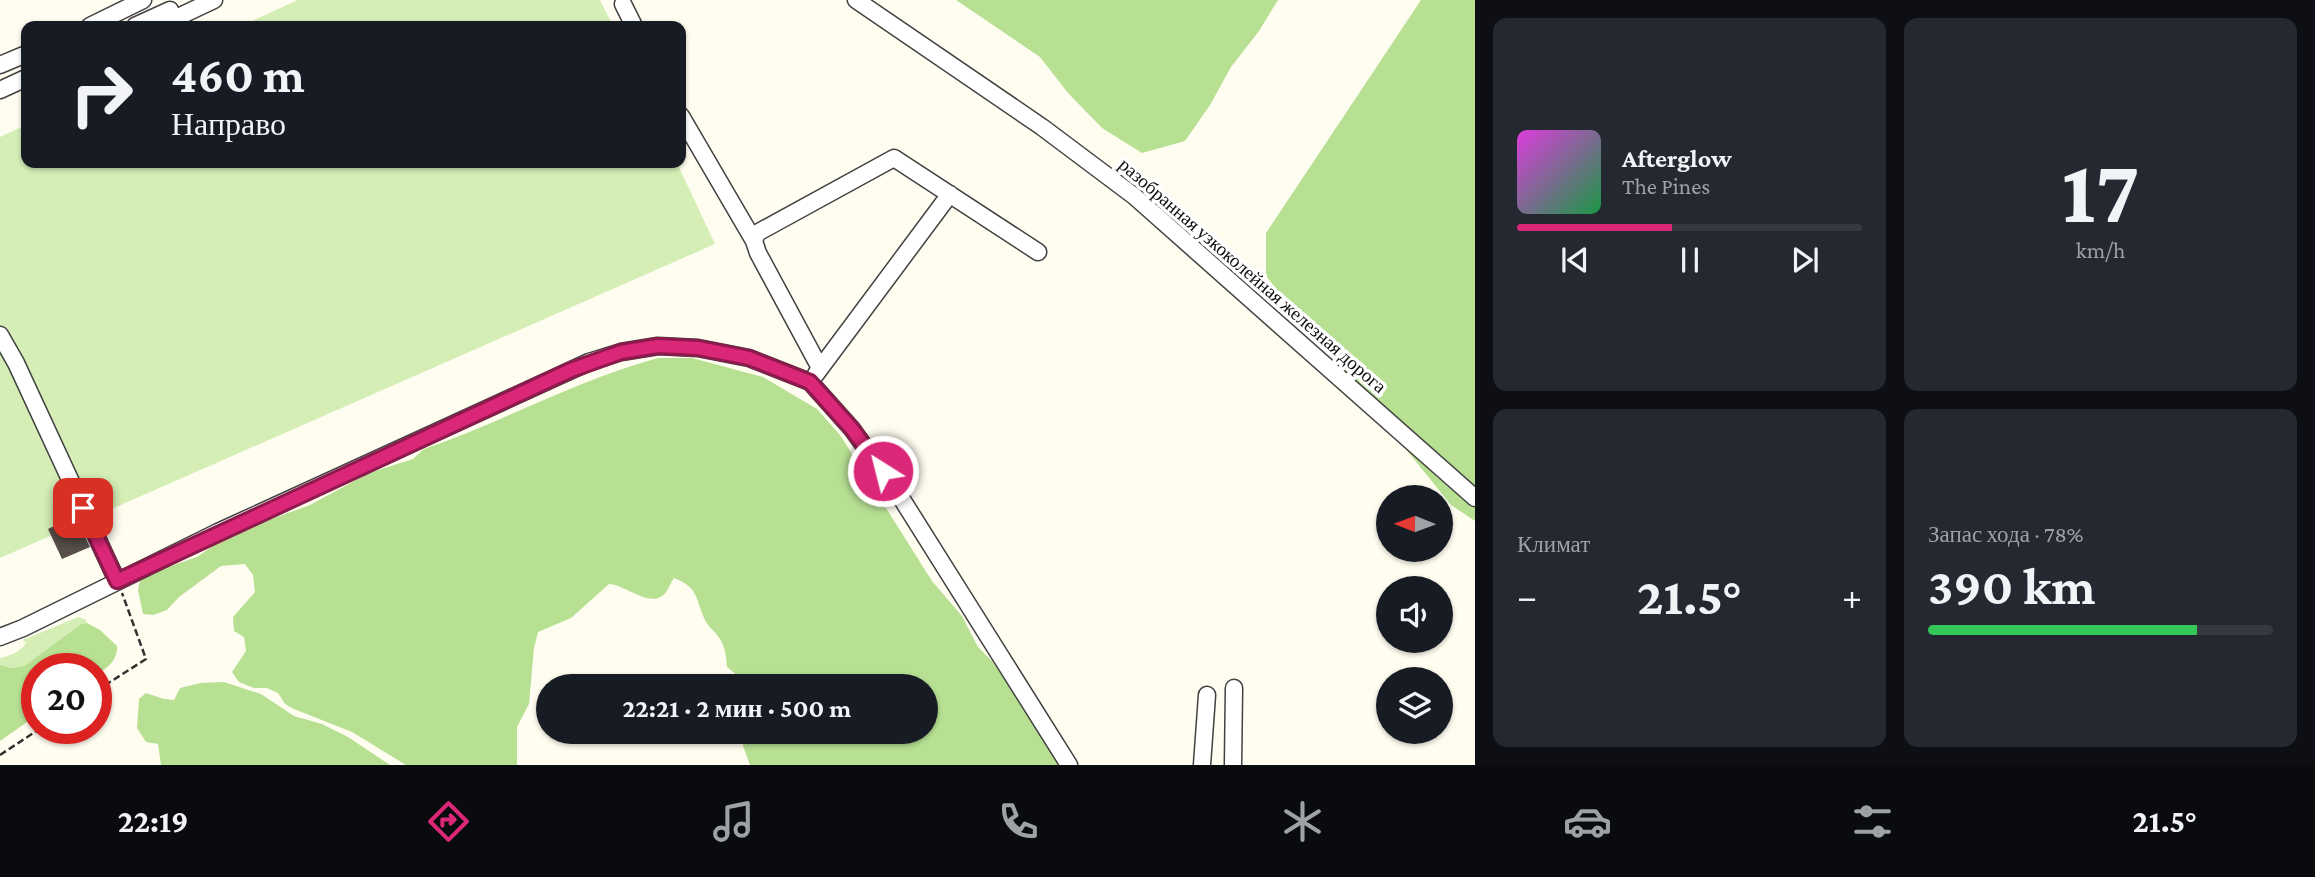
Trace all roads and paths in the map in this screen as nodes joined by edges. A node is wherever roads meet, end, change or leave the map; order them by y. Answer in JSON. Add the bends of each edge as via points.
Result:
{"nodes":[{"id":1,"x":144,"y":0,"type":"edge"},
{"id":2,"x":191,"y":0,"type":"edge"},
{"id":3,"x":214,"y":0,"type":"edge"},
{"id":4,"x":856,"y":0,"type":"edge"},
{"id":5,"x":623,"y":4,"type":"dead end"},
{"id":6,"x":100,"y":21,"type":"edge"},
{"id":7,"x":146,"y":21,"type":"edge"},
{"id":8,"x":170,"y":21,"type":"edge"},
{"id":9,"x":632,"y":21,"type":"edge"},
{"id":10,"x":21,"y":56,"type":"edge"},
{"id":11,"x":0,"y":65,"type":"edge"},
{"id":12,"x":21,"y":80,"type":"edge"},
{"id":13,"x":0,"y":90,"type":"edge"},
{"id":14,"x":21,"y":91,"type":"edge"},
{"id":15,"x":0,"y":101,"type":"edge"},
{"id":16,"x":686,"y":125,"type":"edge"},
{"id":17,"x":950,"y":194,"type":"junction"},
{"id":18,"x":754,"y":241,"type":"junction"},
{"id":19,"x":1038,"y":253,"type":"dead end"},
{"id":20,"x":0,"y":335,"type":"edge"},
{"id":21,"x":820,"y":368,"type":"junction"},
{"id":22,"x":810,"y":382,"type":"junction"},
{"id":23,"x":1475,"y":498,"type":"edge"},
{"id":24,"x":117,"y":581,"type":"junction"},
{"id":25,"x":0,"y":637,"type":"edge"},
{"id":26,"x":112,"y":681,"type":"edge"},
{"id":27,"x":1234,"y":688,"type":"dead end"},
{"id":28,"x":1207,"y":695,"type":"dead end"},
{"id":29,"x":21,"y":741,"type":"edge"},
{"id":30,"x":0,"y":755,"type":"edge"},
{"id":31,"x":1069,"y":765,"type":"edge"},
{"id":32,"x":1202,"y":765,"type":"edge"},
{"id":33,"x":1233,"y":765,"type":"edge"}],
"edges":[{"from":1,"to":6,"type":"street"},
{"from":2,"to":7,"type":"street"},
{"from":3,"to":8,"type":"street"},
{"from":4,"to":23,"type":"street","name":"разобранная узкоколейная железная дорога","via":[[1134,196]]},
{"from":5,"to":9,"type":"street"},
{"from":10,"to":11,"type":"street"},
{"from":12,"to":13,"type":"street"},
{"from":14,"to":15,"type":"street"},
{"from":16,"to":18,"type":"street"},
{"from":17,"to":18,"type":"street","via":[[894,158],[757,233]]},
{"from":17,"to":19,"type":"street"},
{"from":17,"to":21,"type":"street"},
{"from":18,"to":21,"type":"street"},
{"from":20,"to":24,"type":"street"},
{"from":21,"to":22,"type":"street"},
{"from":22,"to":24,"type":"street","via":[[749,358],[698,348],[658,346],[621,352],[535,386]]},
{"from":22,"to":31,"type":"street","via":[[852,429],[898,493]]},
{"from":24,"to":25,"type":"street"},
{"from":24,"to":26,"type":"path","via":[[146,659]]},
{"from":27,"to":33,"type":"street"},
{"from":28,"to":32,"type":"street"},
{"from":29,"to":30,"type":"path"}]}
